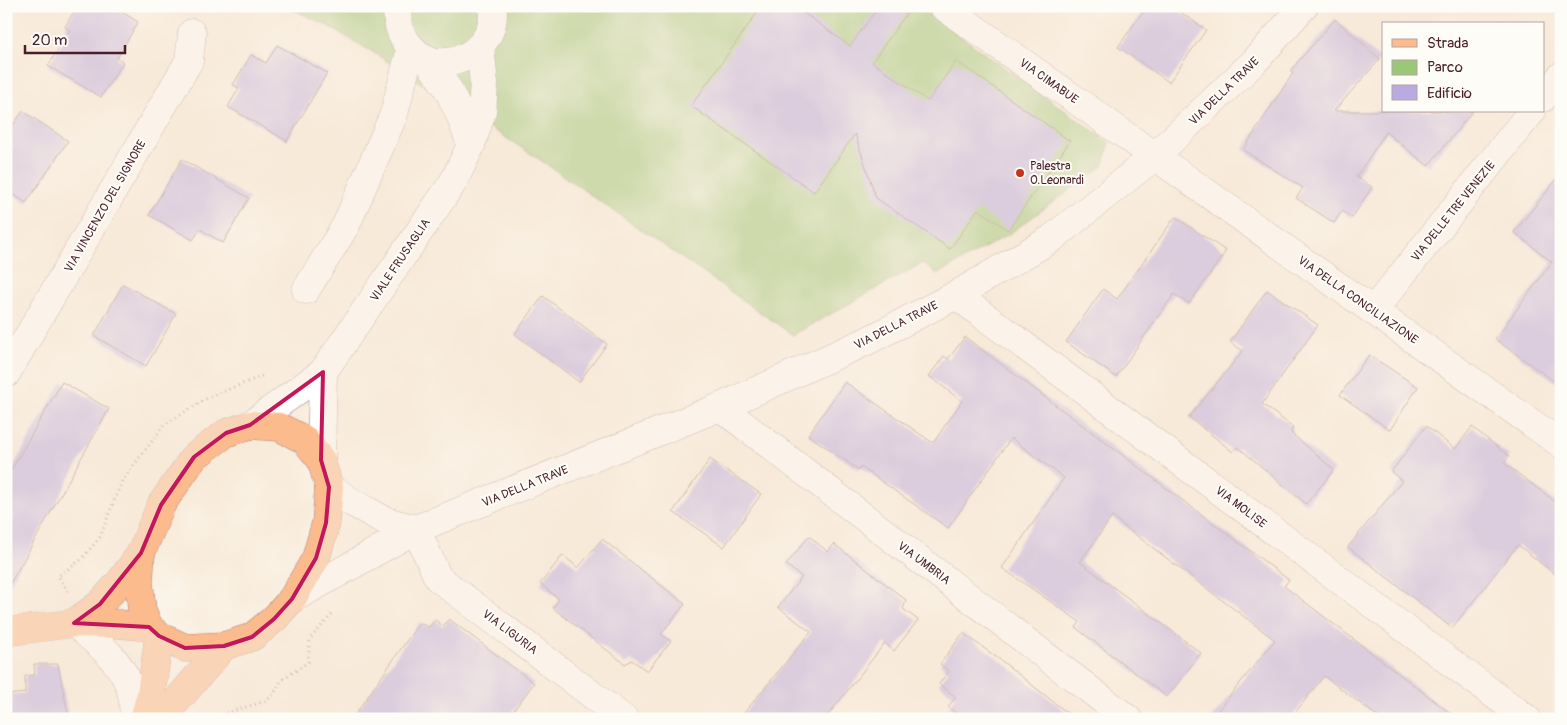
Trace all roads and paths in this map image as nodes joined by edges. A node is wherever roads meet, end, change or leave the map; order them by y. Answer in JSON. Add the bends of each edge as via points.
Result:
{"nodes":[{"id":1,"x":492,"y":6,"type":"edge"},
{"id":2,"x":943,"y":6,"type":"edge"},
{"id":3,"x":1304,"y":6,"type":"edge"},
{"id":4,"x":395,"y":9,"type":"edge"},
{"id":5,"x":192,"y":33,"type":"dead end"},
{"id":6,"x":480,"y":47,"type":"junction"},
{"id":7,"x":419,"y":54,"type":"junction"},
{"id":8,"x":1561,"y":76,"type":"edge"},
{"id":9,"x":1544,"y":97,"type":"edge"},
{"id":10,"x":1531,"y":112,"type":"edge"},
{"id":11,"x":471,"y":145,"type":"junction"},
{"id":12,"x":1155,"y":156,"type":"junction"},
{"id":13,"x":306,"y":290,"type":"dead end"},
{"id":14,"x":956,"y":295,"type":"junction"},
{"id":15,"x":1373,"y":311,"type":"junction"},
{"id":16,"x":323,"y":372,"type":"junction"},
{"id":17,"x":6,"y":374,"type":"edge"},
{"id":18,"x":720,"y":407,"type":"junction"},
{"id":19,"x":250,"y":424,"type":"junction"},
{"id":20,"x":1561,"y":444,"type":"edge"},
{"id":21,"x":321,"y":460,"type":"junction"},
{"id":22,"x":328,"y":487,"type":"junction"},
{"id":23,"x":416,"y":529,"type":"junction"},
{"id":24,"x":141,"y":553,"type":"junction"},
{"id":25,"x":292,"y":599,"type":"junction"},
{"id":26,"x":337,"y":609,"type":"dead end"},
{"id":27,"x":74,"y":623,"type":"junction"},
{"id":28,"x":6,"y":632,"type":"edge"},
{"id":29,"x":154,"y":632,"type":"junction"},
{"id":30,"x":224,"y":646,"type":"junction"},
{"id":31,"x":134,"y":719,"type":"edge"},
{"id":32,"x":144,"y":719,"type":"edge"},
{"id":33,"x":161,"y":719,"type":"edge"},
{"id":34,"x":207,"y":719,"type":"edge"},
{"id":35,"x":624,"y":719,"type":"edge"},
{"id":36,"x":1128,"y":719,"type":"edge"},
{"id":37,"x":1527,"y":719,"type":"edge"}],
"edges":[{"from":1,"to":6,"type":"street","via":[[490,32]]},
{"from":2,"to":12,"type":"street","name":"VIA CIMABUE"},
{"from":3,"to":12,"type":"street","name":"VIA DELLA TRAVE","via":[[1254,62]]},
{"from":4,"to":7,"type":"street","via":[[401,33]]},
{"from":5,"to":17,"type":"street","name":"VIA VINCENZO DEL SIGNORE","via":[[189,61]]},
{"from":6,"to":7,"type":"street","via":[[464,58],[446,62]]},
{"from":6,"to":11,"type":"street","name":"VIALE FRUSAGLIA","via":[[484,84],[482,110]]},
{"from":7,"to":11,"type":"street","via":[[448,89]]},
{"from":7,"to":13,"type":"street","via":[[346,225]]},
{"from":8,"to":9,"type":"street"},
{"from":10,"to":15,"type":"street","name":"VIA DELLE TRE VENEZIE"},
{"from":11,"to":16,"type":"street","name":"VIALE FRUSAGLIA","via":[[454,181]]},
{"from":12,"to":14,"type":"street","name":"VIA DELLA TRAVE","via":[[1051,239]]},
{"from":12,"to":15,"type":"street","name":"VIA DELLA CONCILIAZIONE"},
{"from":14,"to":18,"type":"street","name":"VIA DELLA TRAVE","via":[[867,341]]},
{"from":14,"to":37,"type":"street","name":"VIA MOLISE"},
{"from":15,"to":20,"type":"street","name":"VIA DELLA CONCILIAZIONE"},
{"from":16,"to":19,"type":"street","name":"VIALE FRUSAGLIA"},
{"from":16,"to":21,"type":"street"},
{"from":18,"to":23,"type":"street","name":"VIA DELLA TRAVE"},
{"from":18,"to":36,"type":"street","name":"VIA UMBRIA"},
{"from":19,"to":21,"type":"main road","name":"VIA DELLA TRAVE","via":[[279,427],[305,440]]},
{"from":19,"to":24,"type":"main road","name":"VIA DELLA TRAVE","via":[[226,433],[194,457],[161,505]]},
{"from":21,"to":22,"type":"main road","name":"VIA DELLA TRAVE"},
{"from":22,"to":23,"type":"street","via":[[386,521]]},
{"from":22,"to":25,"type":"main road","name":"VIA DELLA TRAVE","via":[[326,523],[316,558]]},
{"from":23,"to":25,"type":"street","name":"VIA DELLA TRAVE"},
{"from":23,"to":35,"type":"street","name":"VIA LIGURIA","via":[[438,578]]},
{"from":24,"to":27,"type":"main road","name":"VIA DELLA TRAVE","via":[[100,604]]},
{"from":24,"to":29,"type":"main road","name":"VIA DELLA TRAVE","via":[[139,582],[142,610]]},
{"from":25,"to":30,"type":"main road","name":"VIA DELLA TRAVE","via":[[252,637]]},
{"from":26,"to":34,"type":"path","via":[[310,639],[308,662],[281,681],[266,701]]},
{"from":27,"to":28,"type":"main road","name":"VIA DELLA TRAVE"},
{"from":27,"to":29,"type":"main road","name":"VIA DELLA TRAVE","via":[[119,624]]},
{"from":27,"to":31,"type":"street","via":[[121,668],[131,692]]},
{"from":29,"to":30,"type":"main road","name":"VIA DELLA TRAVE","via":[[185,648]]},
{"from":29,"to":32,"type":"main road","via":[[151,694]]},
{"from":30,"to":33,"type":"main road"}]}
